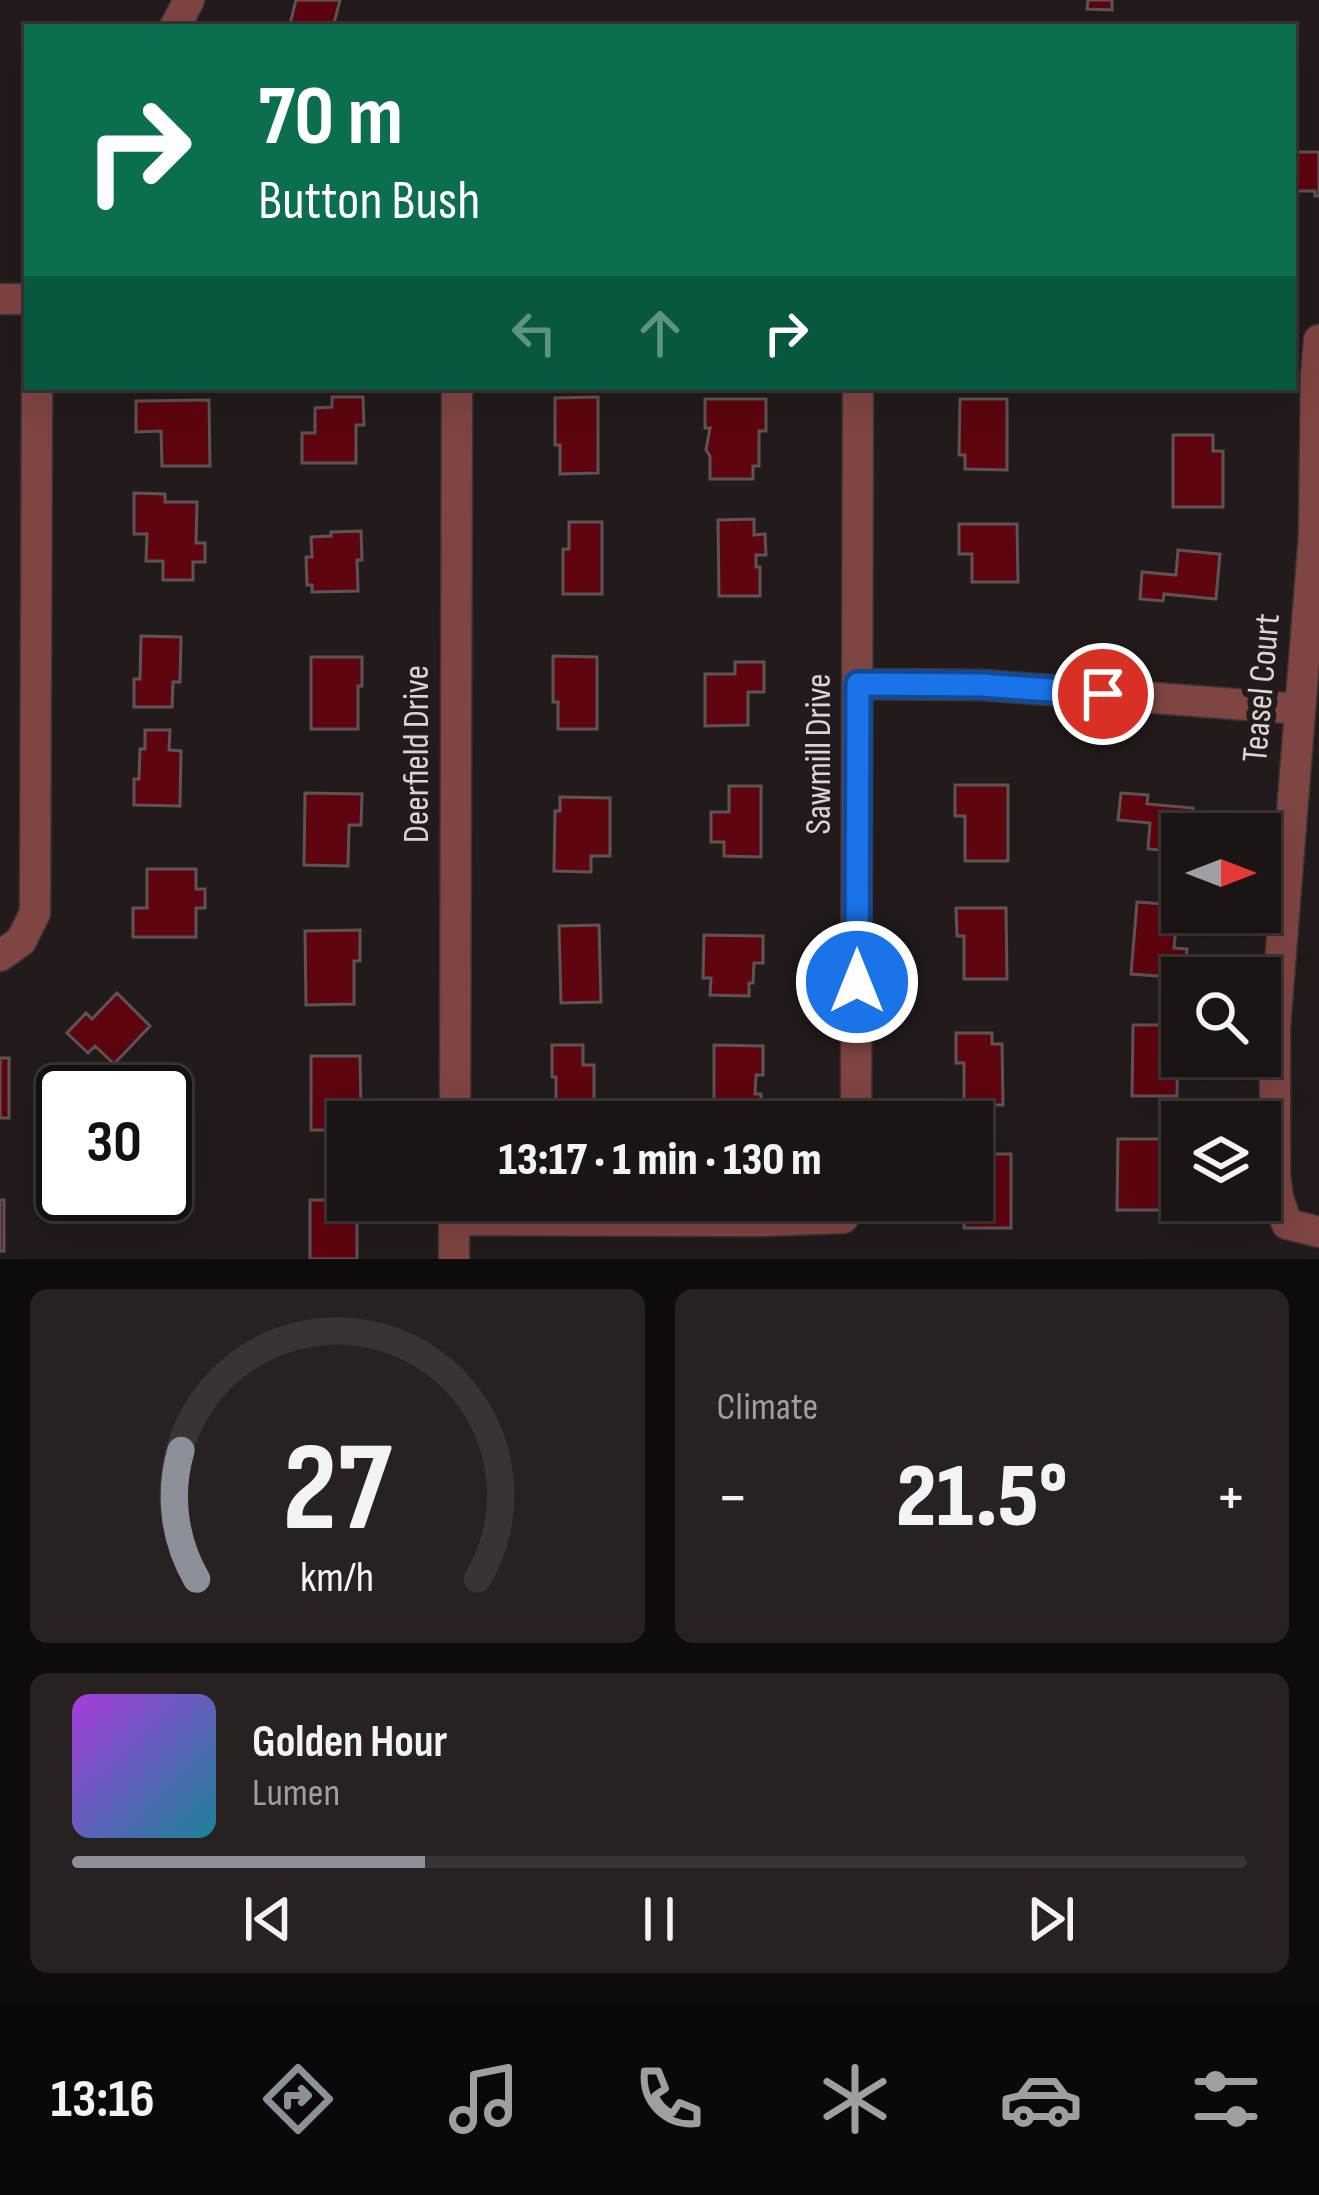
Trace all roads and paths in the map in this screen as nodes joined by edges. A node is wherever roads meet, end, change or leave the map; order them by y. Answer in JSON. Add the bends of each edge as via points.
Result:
{"nodes":[{"id":1,"x":1319,"y":340,"type":"edge"},
{"id":2,"x":37,"y":390,"type":"edge"},
{"id":3,"x":457,"y":390,"type":"edge"},
{"id":4,"x":858,"y":390,"type":"edge"},
{"id":5,"x":858,"y":684,"type":"junction"},
{"id":6,"x":1300,"y":709,"type":"junction"},
{"id":7,"x":0,"y":956,"type":"edge"},
{"id":8,"x":455,"y":1101,"type":"edge"},
{"id":9,"x":856,"y":1101,"type":"edge"},
{"id":10,"x":454,"y":1221,"type":"edge"},
{"id":11,"x":1319,"y":1232,"type":"edge"},
{"id":12,"x":454,"y":1259,"type":"edge"}],
"edges":[{"from":1,"to":6,"type":"street","name":"Teasel Court"},
{"from":2,"to":7,"type":"street","via":[[34,913],[21,941]]},
{"from":3,"to":8,"type":"street","name":"Deerfield Drive"},
{"from":4,"to":5,"type":"street","name":"Sawmill Drive"},
{"from":5,"to":6,"type":"street","via":[[982,685]]},
{"from":5,"to":9,"type":"street","name":"Sawmill Drive"},
{"from":6,"to":11,"type":"street","name":"Teasel Court","via":[[1273,1147],[1287,1224]]},
{"from":10,"to":12,"type":"street"}]}
